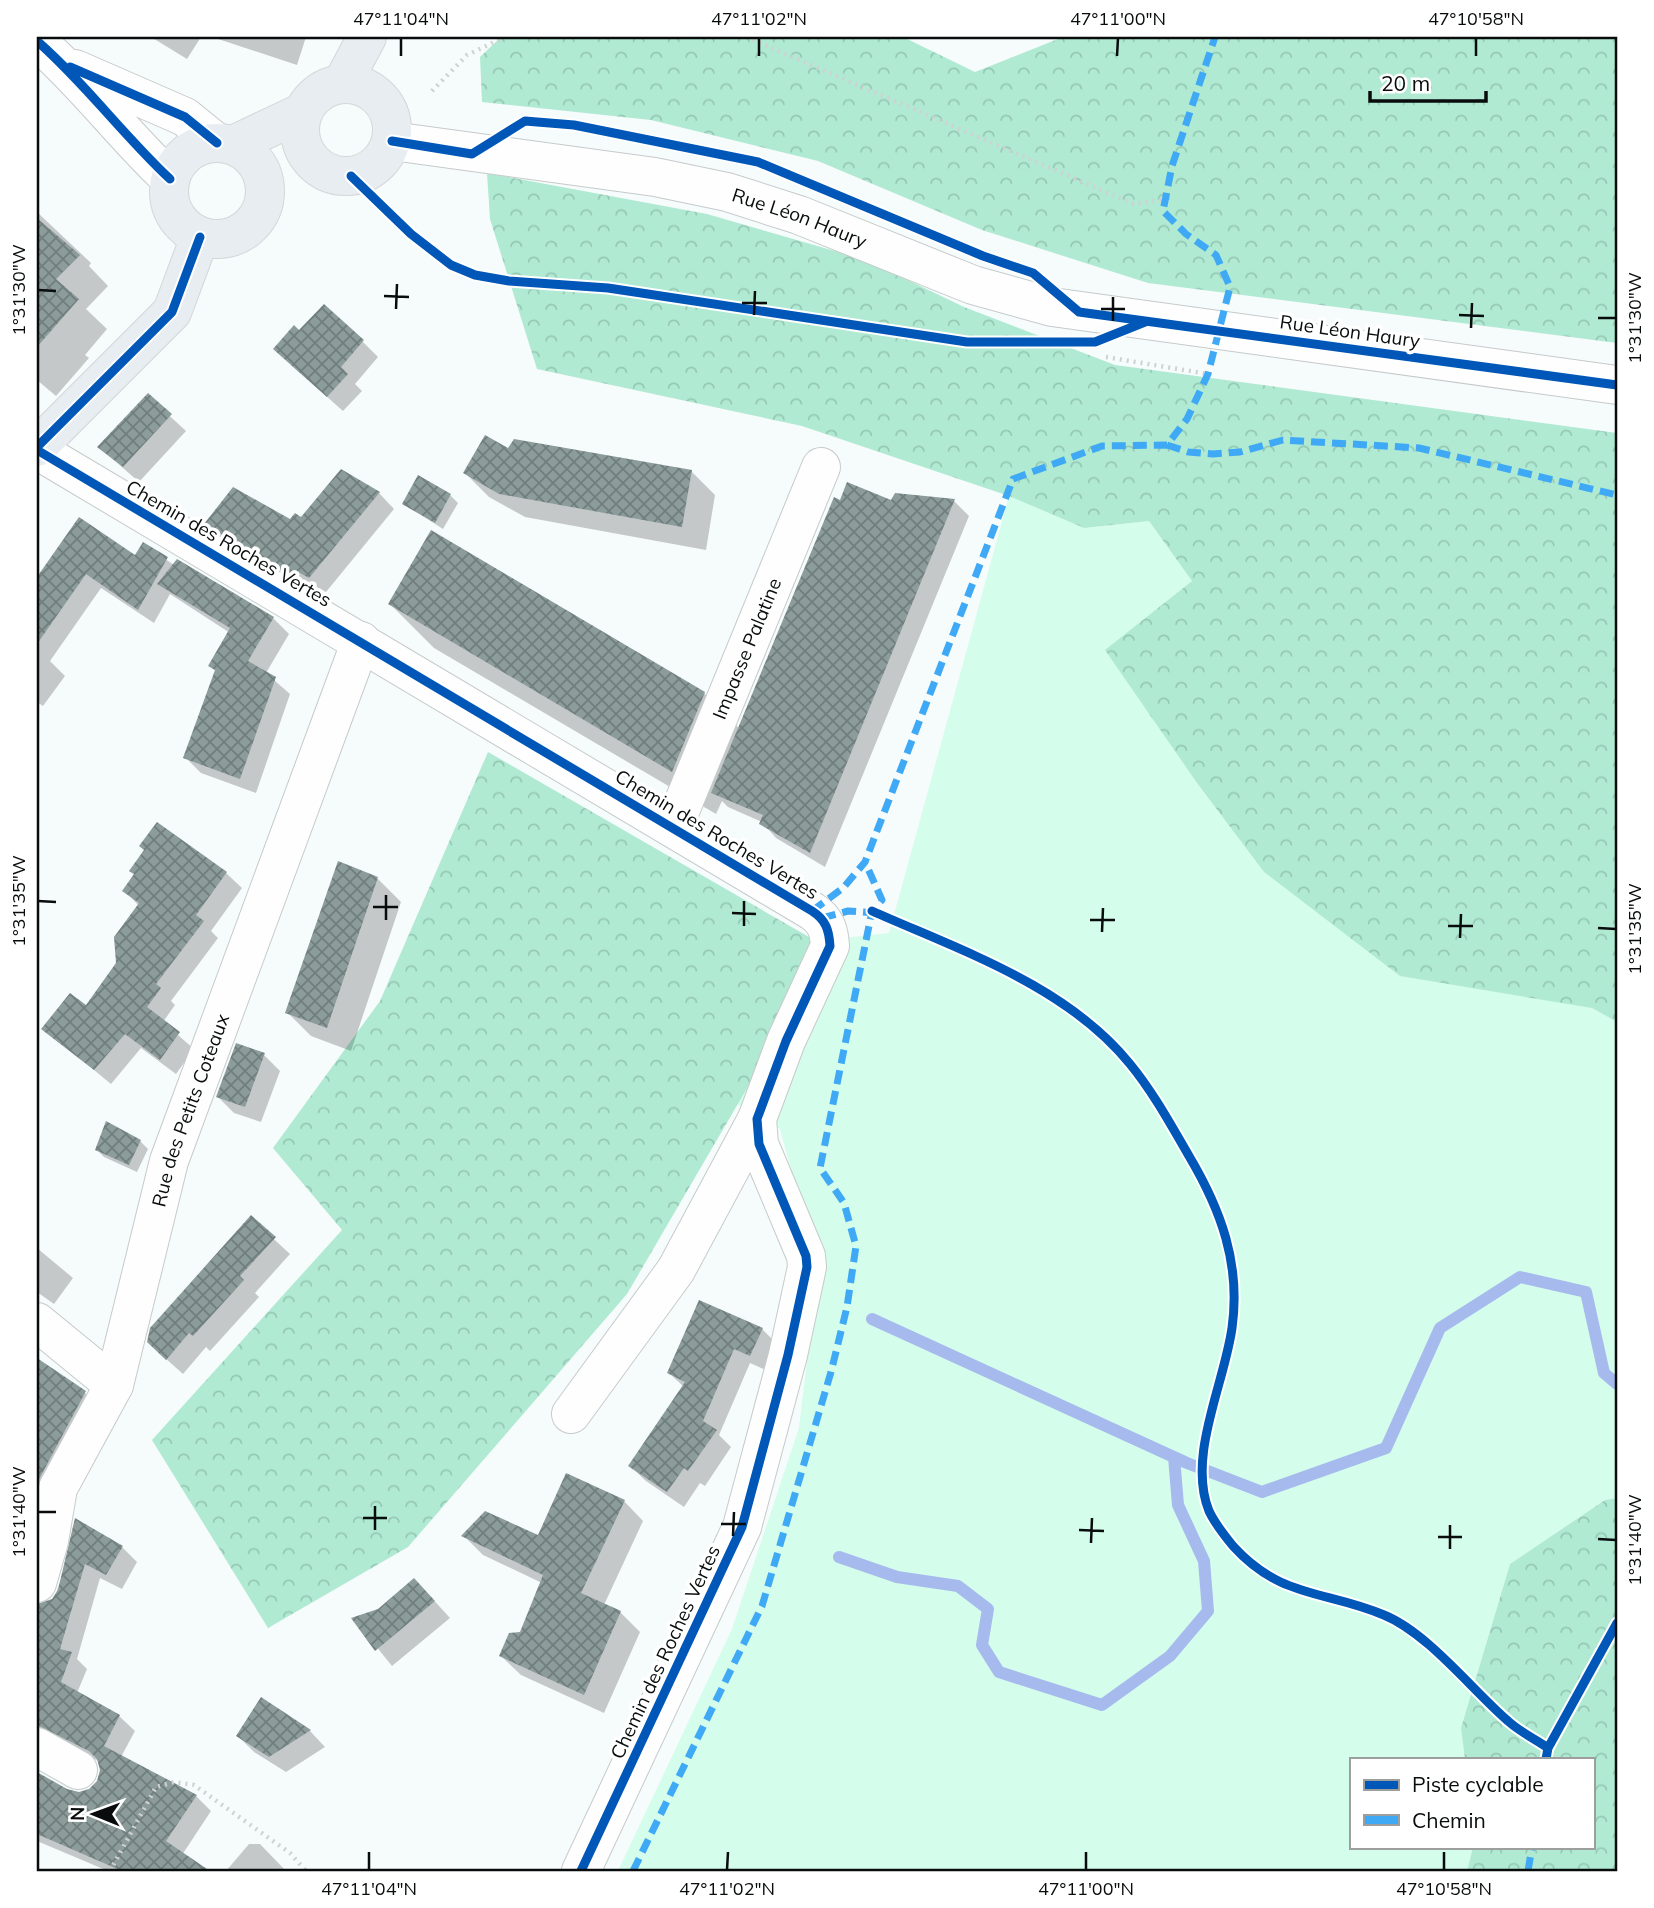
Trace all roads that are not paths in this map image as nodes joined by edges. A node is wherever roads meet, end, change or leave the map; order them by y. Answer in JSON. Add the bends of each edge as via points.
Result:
{"nodes":[{"id":1,"x":367,"y":37,"type":"edge"},
{"id":2,"x":50,"y":53,"type":"edge"},
{"id":3,"x":342,"y":84,"type":"junction"},
{"id":4,"x":303,"y":112,"type":"junction"},
{"id":5,"x":392,"y":141,"type":"junction"},
{"id":6,"x":225,"y":144,"type":"junction"},
{"id":7,"x":330,"y":174,"type":"junction"},
{"id":8,"x":170,"y":179,"type":"junction"},
{"id":9,"x":265,"y":196,"type":"junction"},
{"id":10,"x":200,"y":237,"type":"junction"},
{"id":11,"x":1617,"y":385,"type":"edge"},
{"id":12,"x":37,"y":449,"type":"edge"},
{"id":13,"x":821,"y":467,"type":"dead end"},
{"id":14,"x":361,"y":641,"type":"junction"},
{"id":15,"x":673,"y":828,"type":"junction"},
{"id":16,"x":757,"y":1119,"type":"junction"},
{"id":17,"x":40,"y":1333,"type":"edge"},
{"id":18,"x":114,"y":1385,"type":"junction"},
{"id":19,"x":571,"y":1414,"type":"dead end"},
{"id":20,"x":37,"y":1583,"type":"edge"},
{"id":21,"x":37,"y":1747,"type":"edge"},
{"id":22,"x":78,"y":1770,"type":"dead end"},
{"id":23,"x":581,"y":1871,"type":"edge"}],
"edges":[{"from":1,"to":3,"type":"main road"},
{"from":2,"to":6,"type":"street","via":[[185,117]]},
{"from":2,"to":8,"type":"street"},
{"from":3,"to":4,"type":"main road","via":[[319,92]]},
{"from":3,"to":5,"type":"main road","via":[[363,87],[381,99],[390,112]]},
{"from":4,"to":6,"type":"main road"},
{"from":4,"to":7,"type":"main road","via":[[304,148],[314,164]]},
{"from":5,"to":7,"type":"main road","via":[[386,154],[365,173]]},
{"from":5,"to":11,"type":"street","name":"Rue Léon Haury","via":[[655,177],[727,192],[799,215],[973,285],[1052,307]]},
{"from":6,"to":8,"type":"main road","via":[[202,145],[188,152]]},
{"from":6,"to":9,"type":"main road","via":[[248,154],[258,166]]},
{"from":7,"to":9,"type":"main road"},
{"from":8,"to":10,"type":"main road","via":[[168,193],[177,220]]},
{"from":9,"to":10,"type":"main road","via":[[261,210],[242,232],[222,239]]},
{"from":10,"to":12,"type":"main road","via":[[172,312]]},
{"from":12,"to":14,"type":"street","name":"Chemin des Roches Vertes"},
{"from":13,"to":15,"type":"street","name":"Impasse Palatine"},
{"from":14,"to":15,"type":"street","name":"Chemin des Roches Vertes"},
{"from":14,"to":18,"type":"street","name":"Rue des Petits Coteaux","via":[[169,1161]]},
{"from":15,"to":16,"type":"street","name":"Chemin des Roches Vertes","via":[[822,918],[829,930],[831,946],[786,1041]]},
{"from":16,"to":19,"type":"street","name":"Chemin des Roches Vertes","via":[[676,1270]]},
{"from":16,"to":23,"type":"street","name":"Chemin des Roches Vertes","via":[[768,1171],[806,1256],[807,1278],[742,1527]]},
{"from":17,"to":18,"type":"street"},
{"from":18,"to":20,"type":"street","name":"Rue des Petits Coteaux","via":[[58,1488]]},
{"from":21,"to":22,"type":"street"}]}
